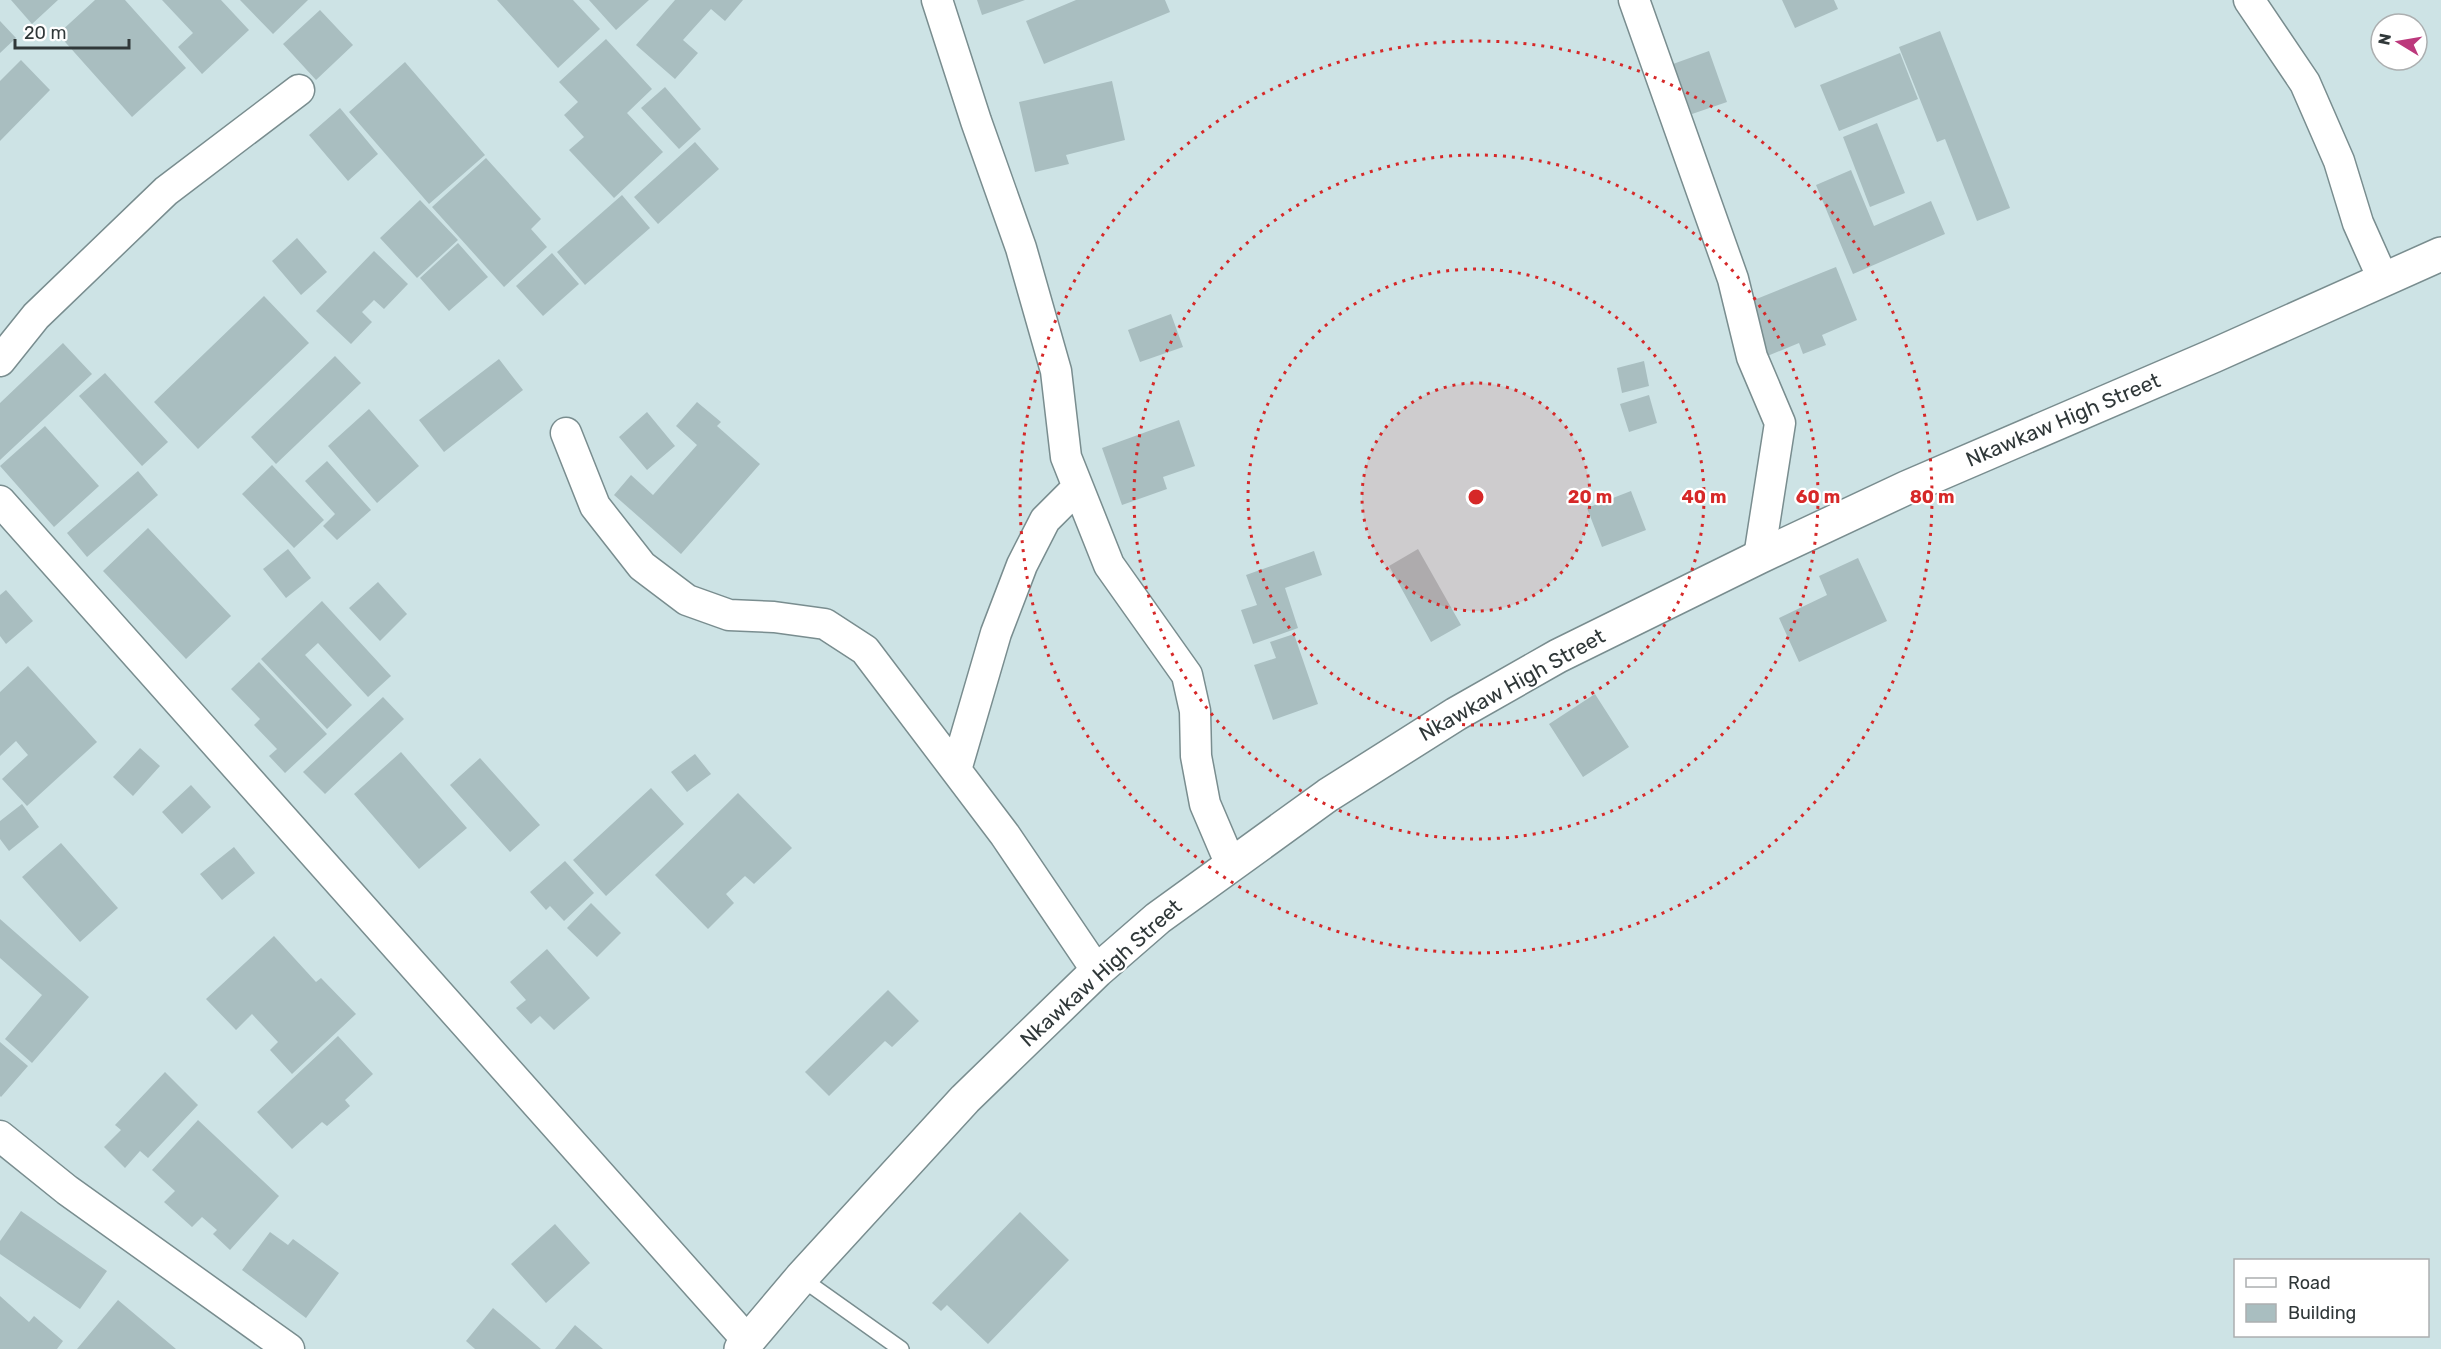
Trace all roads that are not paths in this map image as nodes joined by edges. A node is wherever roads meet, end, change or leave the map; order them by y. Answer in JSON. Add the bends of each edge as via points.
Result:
{"nodes":[{"id":1,"x":937,"y":0,"type":"edge"},
{"id":2,"x":1634,"y":0,"type":"edge"},
{"id":3,"x":2249,"y":0,"type":"edge"},
{"id":4,"x":299,"y":90,"type":"dead end"},
{"id":5,"x":2441,"y":254,"type":"edge"},
{"id":6,"x":2383,"y":279,"type":"junction"},
{"id":7,"x":0,"y":361,"type":"edge"},
{"id":8,"x":566,"y":433,"type":"dead end"},
{"id":9,"x":1078,"y":487,"type":"junction"},
{"id":10,"x":0,"y":501,"type":"edge"},
{"id":11,"x":1759,"y":556,"type":"junction"},
{"id":12,"x":956,"y":770,"type":"junction"},
{"id":13,"x":1231,"y":865,"type":"junction"},
{"id":14,"x":1096,"y":972,"type":"junction"},
{"id":15,"x":0,"y":1136,"type":"edge"},
{"id":16,"x":801,"y":1278,"type":"junction"},
{"id":17,"x":744,"y":1345,"type":"edge"},
{"id":18,"x":289,"y":1349,"type":"edge"},
{"id":19,"x":901,"y":1349,"type":"edge"}],
"edges":[{"from":1,"to":9,"type":"street","via":[[1021,248],[1056,371],[1066,457]]},
{"from":2,"to":11,"type":"street","via":[[1733,279],[1752,357],[1780,423]]},
{"from":3,"to":6,"type":"street","via":[[2305,83]]},
{"from":4,"to":7,"type":"street","via":[[166,191],[36,316]]},
{"from":5,"to":6,"type":"main road","name":"Nkawkaw High Street"},
{"from":6,"to":11,"type":"main road","name":"Nkawkaw High Street"},
{"from":8,"to":12,"type":"street","via":[[595,506],[642,566],[687,600],[729,615],[825,624],[865,650]]},
{"from":9,"to":12,"type":"street","via":[[1045,520],[1022,565],[996,633]]},
{"from":9,"to":13,"type":"street","via":[[1109,565],[1187,675],[1205,804]]},
{"from":10,"to":17,"type":"street"},
{"from":11,"to":13,"type":"main road","name":"Nkawkaw High Street","via":[[1558,656],[1456,714],[1328,795]]},
{"from":12,"to":14,"type":"street","via":[[1005,835]]},
{"from":13,"to":14,"type":"main road","name":"Nkawkaw High Street","via":[[1158,918]]},
{"from":14,"to":16,"type":"main road","name":"Nkawkaw High Street","via":[[964,1099]]},
{"from":15,"to":18,"type":"street","via":[[67,1190]]},
{"from":16,"to":17,"type":"main road","name":"Nkawkaw High Street"},
{"from":16,"to":19,"type":"lane"}]}
